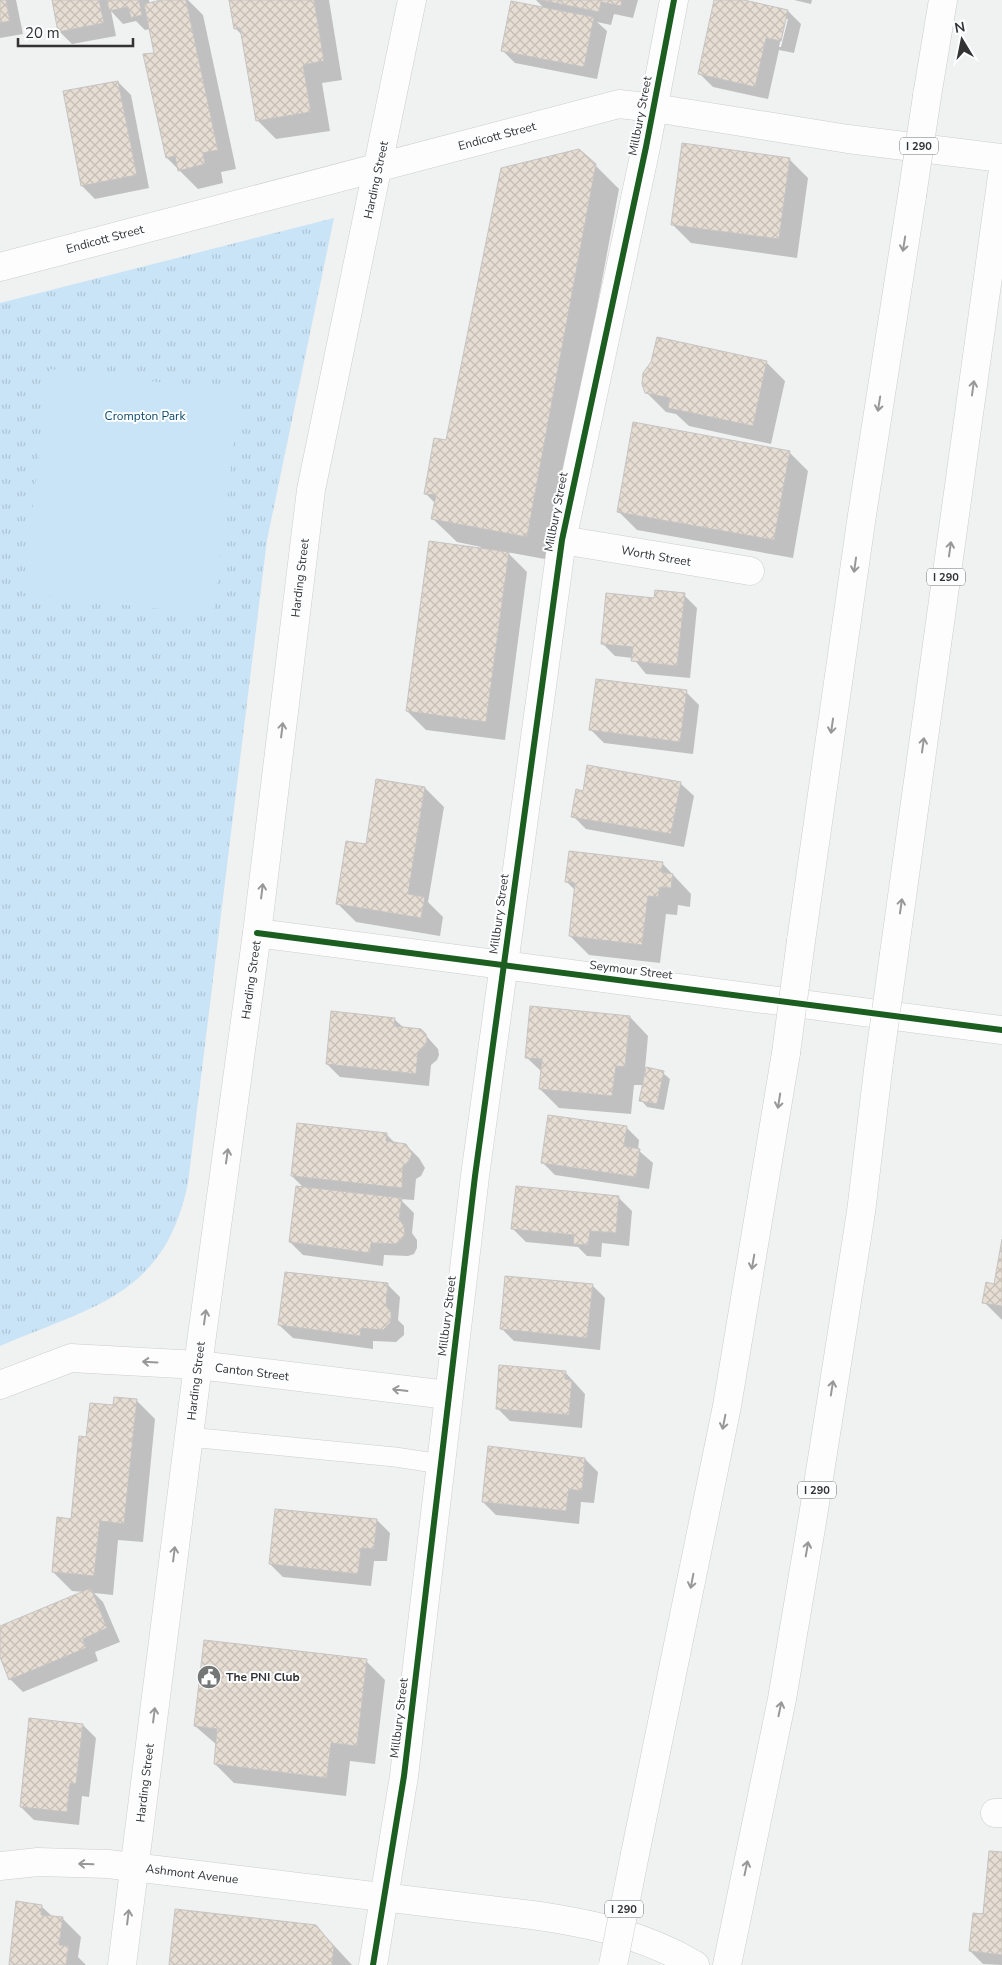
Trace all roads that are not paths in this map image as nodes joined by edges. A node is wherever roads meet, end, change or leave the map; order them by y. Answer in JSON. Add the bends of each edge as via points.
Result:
{"nodes":[{"id":1,"x":412,"y":0,"type":"edge"},
{"id":2,"x":674,"y":0,"type":"edge"},
{"id":3,"x":942,"y":0,"type":"edge"},
{"id":4,"x":654,"y":108,"type":"junction"},
{"id":5,"x":1002,"y":158,"type":"edge"},
{"id":6,"x":379,"y":167,"type":"junction"},
{"id":7,"x":1000,"y":188,"type":"edge"},
{"id":8,"x":0,"y":266,"type":"edge"},
{"id":9,"x":562,"y":540,"type":"junction"},
{"id":10,"x":750,"y":572,"type":"dead end"},
{"id":11,"x":257,"y":933,"type":"junction"},
{"id":12,"x":503,"y":965,"type":"junction"},
{"id":13,"x":1002,"y":1030,"type":"edge"},
{"id":14,"x":198,"y":1366,"type":"junction"},
{"id":15,"x":0,"y":1385,"type":"edge"},
{"id":16,"x":448,"y":1396,"type":"junction"},
{"id":17,"x":189,"y":1437,"type":"junction"},
{"id":18,"x":441,"y":1464,"type":"junction"},
{"id":19,"x":0,"y":1866,"type":"edge"},
{"id":20,"x":134,"y":1868,"type":"junction"},
{"id":21,"x":384,"y":1898,"type":"junction"},
{"id":22,"x":122,"y":1965,"type":"edge"},
{"id":23,"x":373,"y":1965,"type":"edge"},
{"id":24,"x":613,"y":1965,"type":"edge"},
{"id":25,"x":695,"y":1965,"type":"edge"},
{"id":26,"x":727,"y":1965,"type":"edge"}],
"edges":[{"from":1,"to":6,"type":"main road","name":"Harding Street"},
{"from":2,"to":4,"type":"main road","name":"Millbury Street"},
{"from":3,"to":24,"type":"main road","number":"I 290","one_way":true,"bridge":true,"via":[[862,515],[786,1053],[727,1406]]},
{"from":4,"to":5,"type":"main road","name":"Endicott Street","via":[[848,140]]},
{"from":4,"to":6,"type":"main road","name":"Endicott Street","via":[[620,104]]},
{"from":4,"to":9,"type":"main road","name":"Millbury Street"},
{"from":6,"to":8,"type":"main road","name":"Endicott Street"},
{"from":11,"to":6,"type":"main road","name":"Harding Street","one_way":true,"via":[[311,490]]},
{"from":26,"to":7,"type":"main road","number":"I 290","one_way":true,"bridge":true,"via":[[782,1699],[861,1212]]},
{"from":9,"to":10,"type":"main road","name":"Worth Street"},
{"from":9,"to":12,"type":"main road","name":"Millbury Street"},
{"from":11,"to":12,"type":"main road","name":"Seymour Street"},
{"from":14,"to":11,"type":"main road","name":"Harding Street","one_way":true},
{"from":12,"to":13,"type":"main road","name":"Seymour Street"},
{"from":12,"to":16,"type":"main road","name":"Millbury Street"},
{"from":14,"to":15,"type":"main road","name":"Canton Street","one_way":true,"via":[[71,1358]]},
{"from":16,"to":14,"type":"main road","name":"Canton Street","one_way":true},
{"from":14,"to":17,"type":"main road","name":"Harding Street"},
{"from":16,"to":18,"type":"main road","name":"Millbury Street"},
{"from":17,"to":18,"type":"lane"},
{"from":20,"to":17,"type":"main road","name":"Harding Street","one_way":true},
{"from":18,"to":21,"type":"main road","name":"Millbury Street","via":[[404,1776]]},
{"from":20,"to":19,"type":"main road","name":"Ashmont Avenue","one_way":true,"via":[[38,1862]]},
{"from":20,"to":21,"type":"main road","name":"Ashmont Avenue"},
{"from":22,"to":20,"type":"main road","name":"Harding Street","one_way":true},
{"from":21,"to":23,"type":"main road","name":"Millbury Street"},
{"from":21,"to":25,"type":"main road","via":[[576,1922],[634,1936],[674,1952]]}]}
